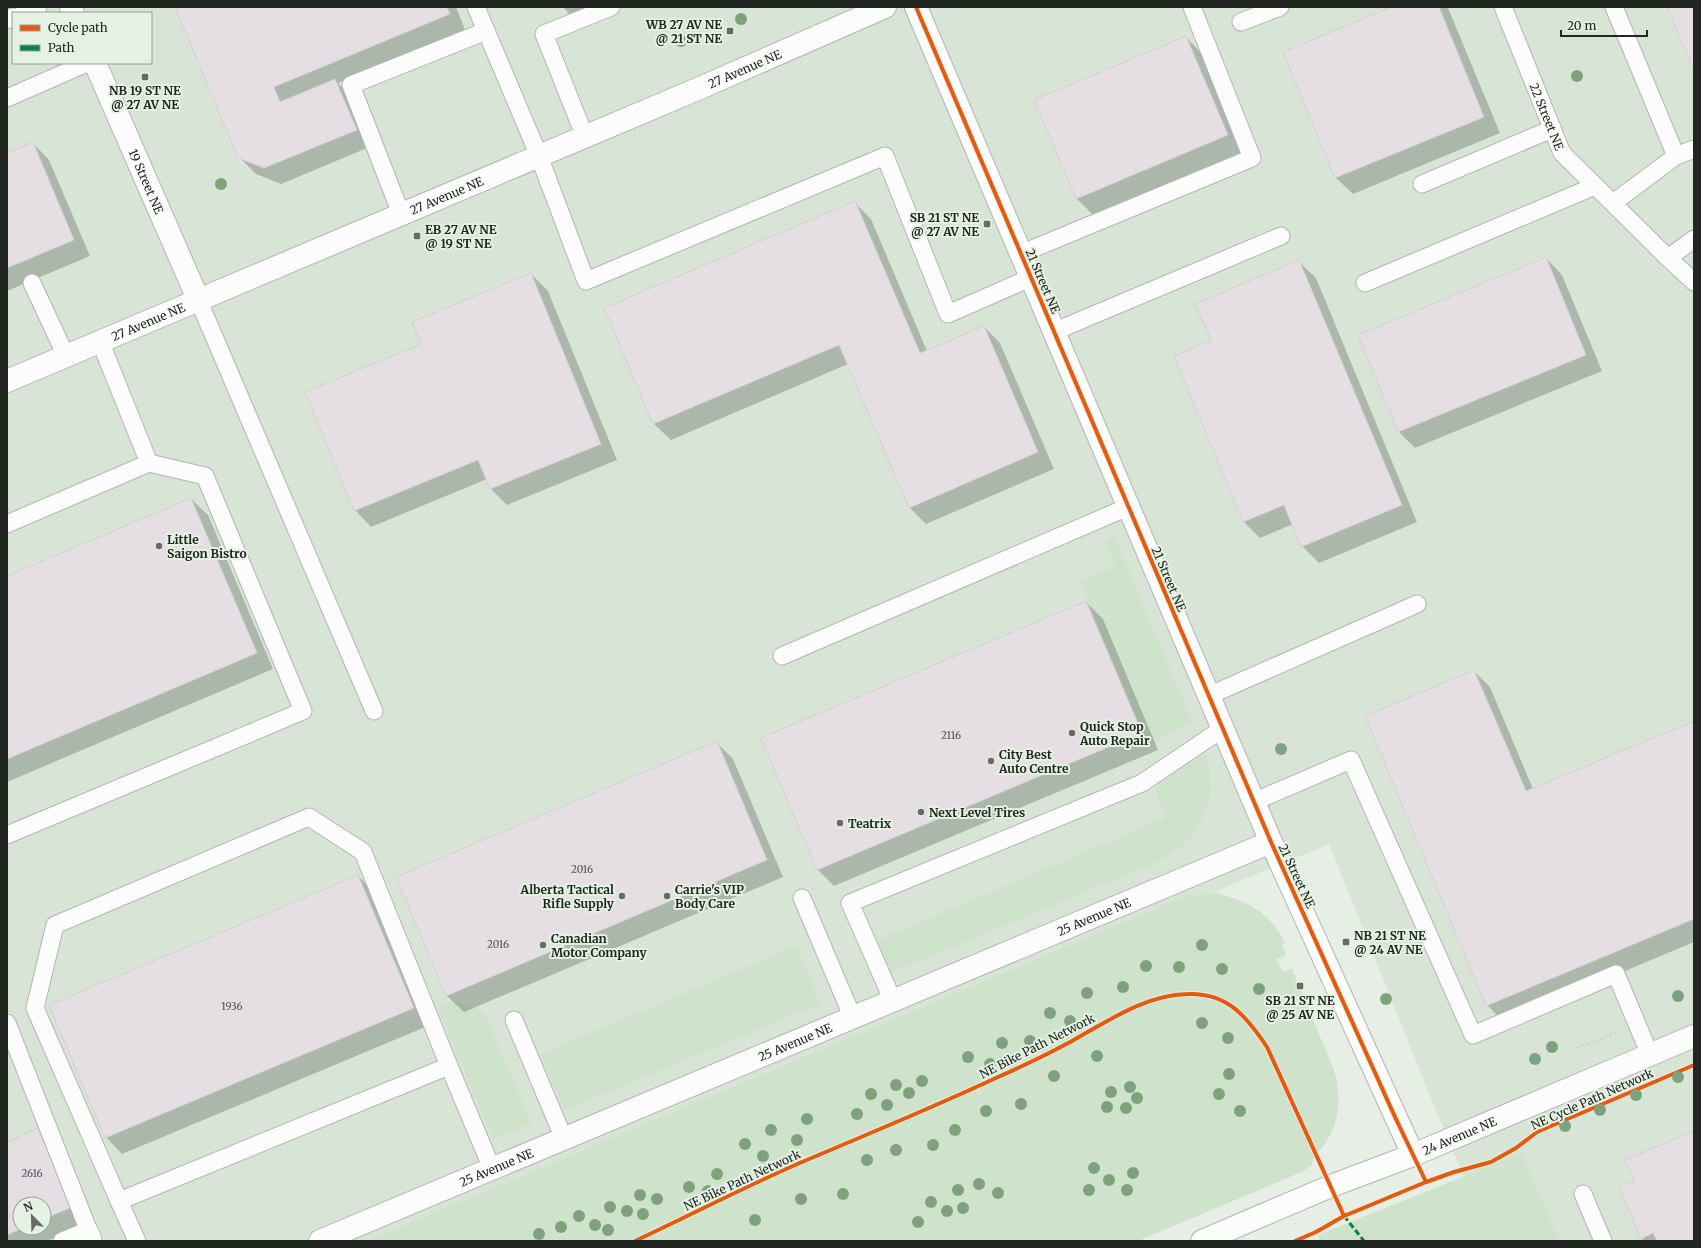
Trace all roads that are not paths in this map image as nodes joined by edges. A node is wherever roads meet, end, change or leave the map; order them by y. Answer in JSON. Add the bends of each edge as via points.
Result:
{"nodes":[{"id":1,"x":38,"y":7,"type":"edge"},
{"id":2,"x":476,"y":7,"type":"edge"},
{"id":3,"x":611,"y":7,"type":"edge"},
{"id":4,"x":885,"y":7,"type":"edge"},
{"id":5,"x":916,"y":7,"type":"edge"},
{"id":6,"x":1192,"y":7,"type":"edge"},
{"id":7,"x":1280,"y":7,"type":"edge"},
{"id":8,"x":1503,"y":7,"type":"edge"},
{"id":9,"x":1614,"y":7,"type":"edge"},
{"id":10,"x":26,"y":12,"type":"edge"},
{"id":11,"x":1241,"y":22,"type":"dead end"},
{"id":12,"x":486,"y":30,"type":"junction"},
{"id":13,"x":85,"y":64,"type":"edge"},
{"id":14,"x":95,"y":64,"type":"edge"},
{"id":15,"x":7,"y":98,"type":"edge"},
{"id":16,"x":1552,"y":129,"type":"junction"},
{"id":17,"x":584,"y":137,"type":"junction"},
{"id":18,"x":1694,"y":149,"type":"edge"},
{"id":19,"x":539,"y":156,"type":"junction"},
{"id":20,"x":1676,"y":156,"type":"junction"},
{"id":21,"x":1422,"y":184,"type":"dead end"},
{"id":22,"x":1595,"y":186,"type":"junction"},
{"id":23,"x":1613,"y":203,"type":"junction"},
{"id":24,"x":401,"y":214,"type":"junction"},
{"id":25,"x":1281,"y":236,"type":"dead end"},
{"id":26,"x":1694,"y":239,"type":"edge"},
{"id":27,"x":1020,"y":254,"type":"junction"},
{"id":28,"x":1668,"y":258,"type":"junction"},
{"id":29,"x":1030,"y":278,"type":"junction"},
{"id":30,"x":1694,"y":282,"type":"edge"},
{"id":31,"x":32,"y":283,"type":"dead end"},
{"id":32,"x":1365,"y":283,"type":"dead end"},
{"id":33,"x":198,"y":299,"type":"junction"},
{"id":34,"x":1054,"y":332,"type":"junction"},
{"id":35,"x":100,"y":341,"type":"junction"},
{"id":36,"x":66,"y":356,"type":"junction"},
{"id":37,"x":7,"y":381,"type":"edge"},
{"id":38,"x":149,"y":463,"type":"junction"},
{"id":39,"x":1128,"y":507,"type":"junction"},
{"id":40,"x":7,"y":524,"type":"edge"},
{"id":41,"x":1417,"y":604,"type":"dead end"},
{"id":42,"x":782,"y":656,"type":"dead end"},
{"id":43,"x":1208,"y":696,"type":"junction"},
{"id":44,"x":374,"y":712,"type":"dead end"},
{"id":45,"x":1222,"y":729,"type":"junction"},
{"id":46,"x":1253,"y":802,"type":"junction"},
{"id":47,"x":7,"y":835,"type":"edge"},
{"id":48,"x":1271,"y":842,"type":"junction"},
{"id":49,"x":802,"y":898,"type":"dead end"},
{"id":50,"x":892,"y":1001,"type":"junction"},
{"id":51,"x":853,"y":1018,"type":"junction"},
{"id":52,"x":514,"y":1020,"type":"dead end"},
{"id":53,"x":7,"y":1023,"type":"edge"},
{"id":54,"x":1694,"y":1036,"type":"edge"},
{"id":55,"x":1650,"y":1054,"type":"junction"},
{"id":56,"x":449,"y":1066,"type":"junction"},
{"id":57,"x":564,"y":1139,"type":"junction"},
{"id":58,"x":1413,"y":1155,"type":"junction"},
{"id":59,"x":492,"y":1169,"type":"junction"},
{"id":60,"x":1583,"y":1194,"type":"dead end"},
{"id":61,"x":119,"y":1200,"type":"junction"},
{"id":62,"x":92,"y":1237,"type":"edge"},
{"id":63,"x":62,"y":1241,"type":"edge"},
{"id":64,"x":137,"y":1241,"type":"edge"},
{"id":65,"x":320,"y":1241,"type":"edge"},
{"id":66,"x":1202,"y":1241,"type":"edge"},
{"id":67,"x":1604,"y":1241,"type":"edge"}],
"edges":[{"from":1,"to":10,"type":"lane"},
{"from":2,"to":12,"type":"lane"},
{"from":3,"to":17,"type":"lane","via":[[544,34]]},
{"from":4,"to":17,"type":"street","name":"27 Avenue NE"},
{"from":5,"to":27,"type":"street","name":"21 Street NE"},
{"from":6,"to":27,"type":"lane","via":[[1252,158]]},
{"from":7,"to":11,"type":"lane"},
{"from":8,"to":16,"type":"lane","name":"22 Street NE"},
{"from":9,"to":20,"type":"lane"},
{"from":12,"to":19,"type":"lane"},
{"from":12,"to":24,"type":"lane","via":[[351,85]]},
{"from":13,"to":15,"type":"lane"},
{"from":14,"to":33,"type":"street","name":"19 Street NE"},
{"from":16,"to":21,"type":"lane"},
{"from":16,"to":22,"type":"lane","name":"22 Street NE","via":[[1562,153]]},
{"from":17,"to":19,"type":"street","name":"27 Avenue NE"},
{"from":18,"to":20,"type":"lane"},
{"from":19,"to":24,"type":"street","name":"27 Avenue NE"},
{"from":19,"to":29,"type":"lane","via":[[586,281],[885,156],[948,314]]},
{"from":20,"to":23,"type":"lane"},
{"from":22,"to":23,"type":"lane","name":"22 Street NE"},
{"from":22,"to":32,"type":"lane"},
{"from":23,"to":28,"type":"lane","name":"22 Street NE"},
{"from":24,"to":33,"type":"street","name":"27 Avenue NE"},
{"from":25,"to":34,"type":"lane"},
{"from":26,"to":28,"type":"lane"},
{"from":27,"to":29,"type":"street","name":"21 Street NE"},
{"from":28,"to":30,"type":"lane","name":"22 Street NE"},
{"from":29,"to":34,"type":"street","name":"21 Street NE"},
{"from":31,"to":36,"type":"lane"},
{"from":33,"to":35,"type":"street","name":"27 Avenue NE"},
{"from":33,"to":44,"type":"lane"},
{"from":34,"to":39,"type":"street","name":"21 Street NE"},
{"from":35,"to":36,"type":"street","name":"27 Avenue NE"},
{"from":35,"to":38,"type":"lane"},
{"from":36,"to":37,"type":"street","name":"27 Avenue NE"},
{"from":38,"to":40,"type":"lane"},
{"from":38,"to":47,"type":"lane","via":[[205,476],[304,711]]},
{"from":39,"to":42,"type":"lane"},
{"from":39,"to":43,"type":"street","name":"21 Street NE"},
{"from":41,"to":43,"type":"lane"},
{"from":43,"to":45,"type":"street","name":"21 Street NE"},
{"from":45,"to":46,"type":"street","name":"21 Street NE"},
{"from":45,"to":50,"type":"lane","via":[[1142,782],[850,903]]},
{"from":46,"to":48,"type":"street","name":"21 Street NE"},
{"from":46,"to":55,"type":"lane","via":[[1351,760],[1473,1035],[1616,974]]},
{"from":48,"to":50,"type":"street","name":"25 Avenue NE"},
{"from":48,"to":58,"type":"street","name":"21 Street NE"},
{"from":49,"to":51,"type":"lane"},
{"from":50,"to":51,"type":"street","name":"25 Avenue NE"},
{"from":51,"to":57,"type":"street","name":"25 Avenue NE"},
{"from":52,"to":57,"type":"lane"},
{"from":53,"to":62,"type":"lane"},
{"from":54,"to":55,"type":"street","name":"24 Avenue NE"},
{"from":55,"to":58,"type":"street","name":"24 Avenue NE"},
{"from":56,"to":59,"type":"lane"},
{"from":56,"to":61,"type":"lane"},
{"from":56,"to":61,"type":"lane","via":[[363,852],[308,817],[55,925],[35,1008]]},
{"from":57,"to":59,"type":"street","name":"25 Avenue NE"},
{"from":58,"to":66,"type":"street","name":"24 Avenue NE","via":[[1331,1186]]},
{"from":59,"to":65,"type":"street","name":"25 Avenue NE"},
{"from":60,"to":67,"type":"lane"},
{"from":61,"to":64,"type":"lane"},
{"from":62,"to":63,"type":"lane","via":[[89,1230]]}]}
